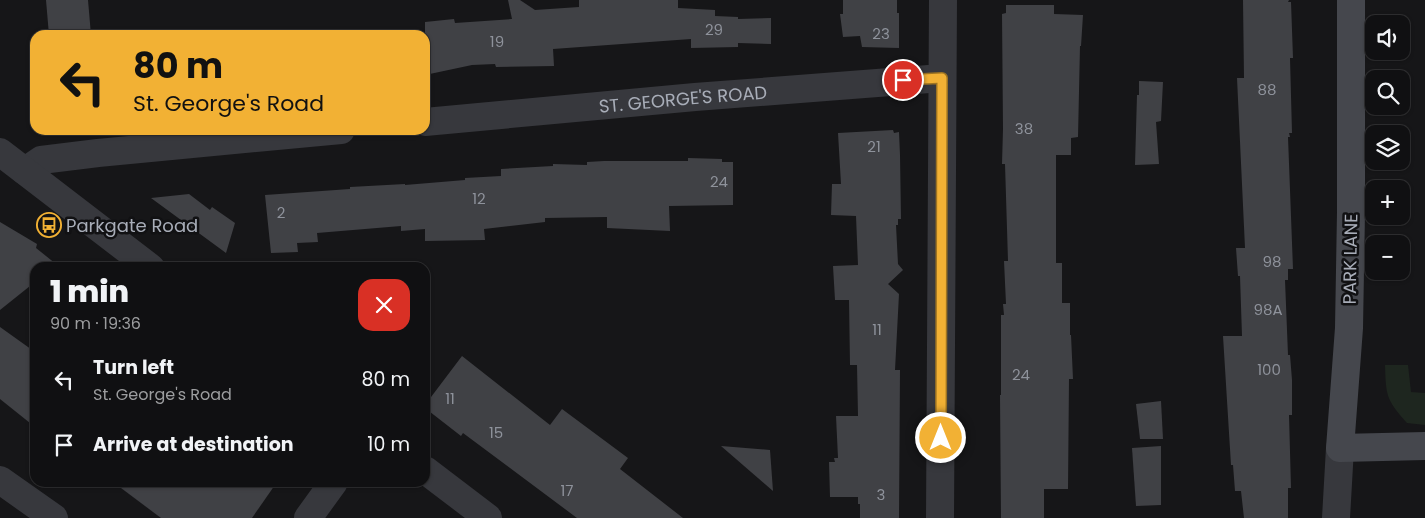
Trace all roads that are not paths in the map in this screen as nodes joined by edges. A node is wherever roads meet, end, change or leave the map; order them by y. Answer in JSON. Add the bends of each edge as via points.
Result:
{"nodes":[{"id":1,"x":943,"y":0,"type":"edge"},
{"id":2,"x":1351,"y":0,"type":"edge"},
{"id":3,"x":942,"y":78,"type":"junction"},
{"id":4,"x":430,"y":122,"type":"edge"},
{"id":5,"x":288,"y":135,"type":"edge"},
{"id":6,"x":0,"y":152,"type":"edge"},
{"id":7,"x":25,"y":171,"type":"junction"},
{"id":8,"x":143,"y":262,"type":"edge"},
{"id":9,"x":1425,"y":446,"type":"edge"},
{"id":10,"x":1340,"y":448,"type":"junction"},
{"id":11,"x":430,"y":474,"type":"edge"},
{"id":12,"x":0,"y":480,"type":"edge"},
{"id":13,"x":330,"y":487,"type":"edge"},
{"id":14,"x":54,"y":518,"type":"edge"},
{"id":15,"x":308,"y":518,"type":"edge"},
{"id":16,"x":488,"y":518,"type":"edge"},
{"id":17,"x":940,"y":518,"type":"edge"},
{"id":18,"x":1336,"y":518,"type":"edge"}],
"edges":[{"from":1,"to":3,"type":"street"},
{"from":2,"to":10,"type":"main road","name":"PARK LANE","via":[[1348,344]]},
{"from":3,"to":4,"type":"street","name":"ST. GEORGE'S ROAD"},
{"from":3,"to":17,"type":"street"},
{"from":5,"to":7,"type":"street","via":[[40,160]]},
{"from":6,"to":7,"type":"street"},
{"from":7,"to":8,"type":"street"},
{"from":9,"to":10,"type":"main road"},
{"from":10,"to":18,"type":"street","name":"PARK LANE"},
{"from":11,"to":16,"type":"street"},
{"from":12,"to":14,"type":"street"},
{"from":13,"to":15,"type":"street"}]}
